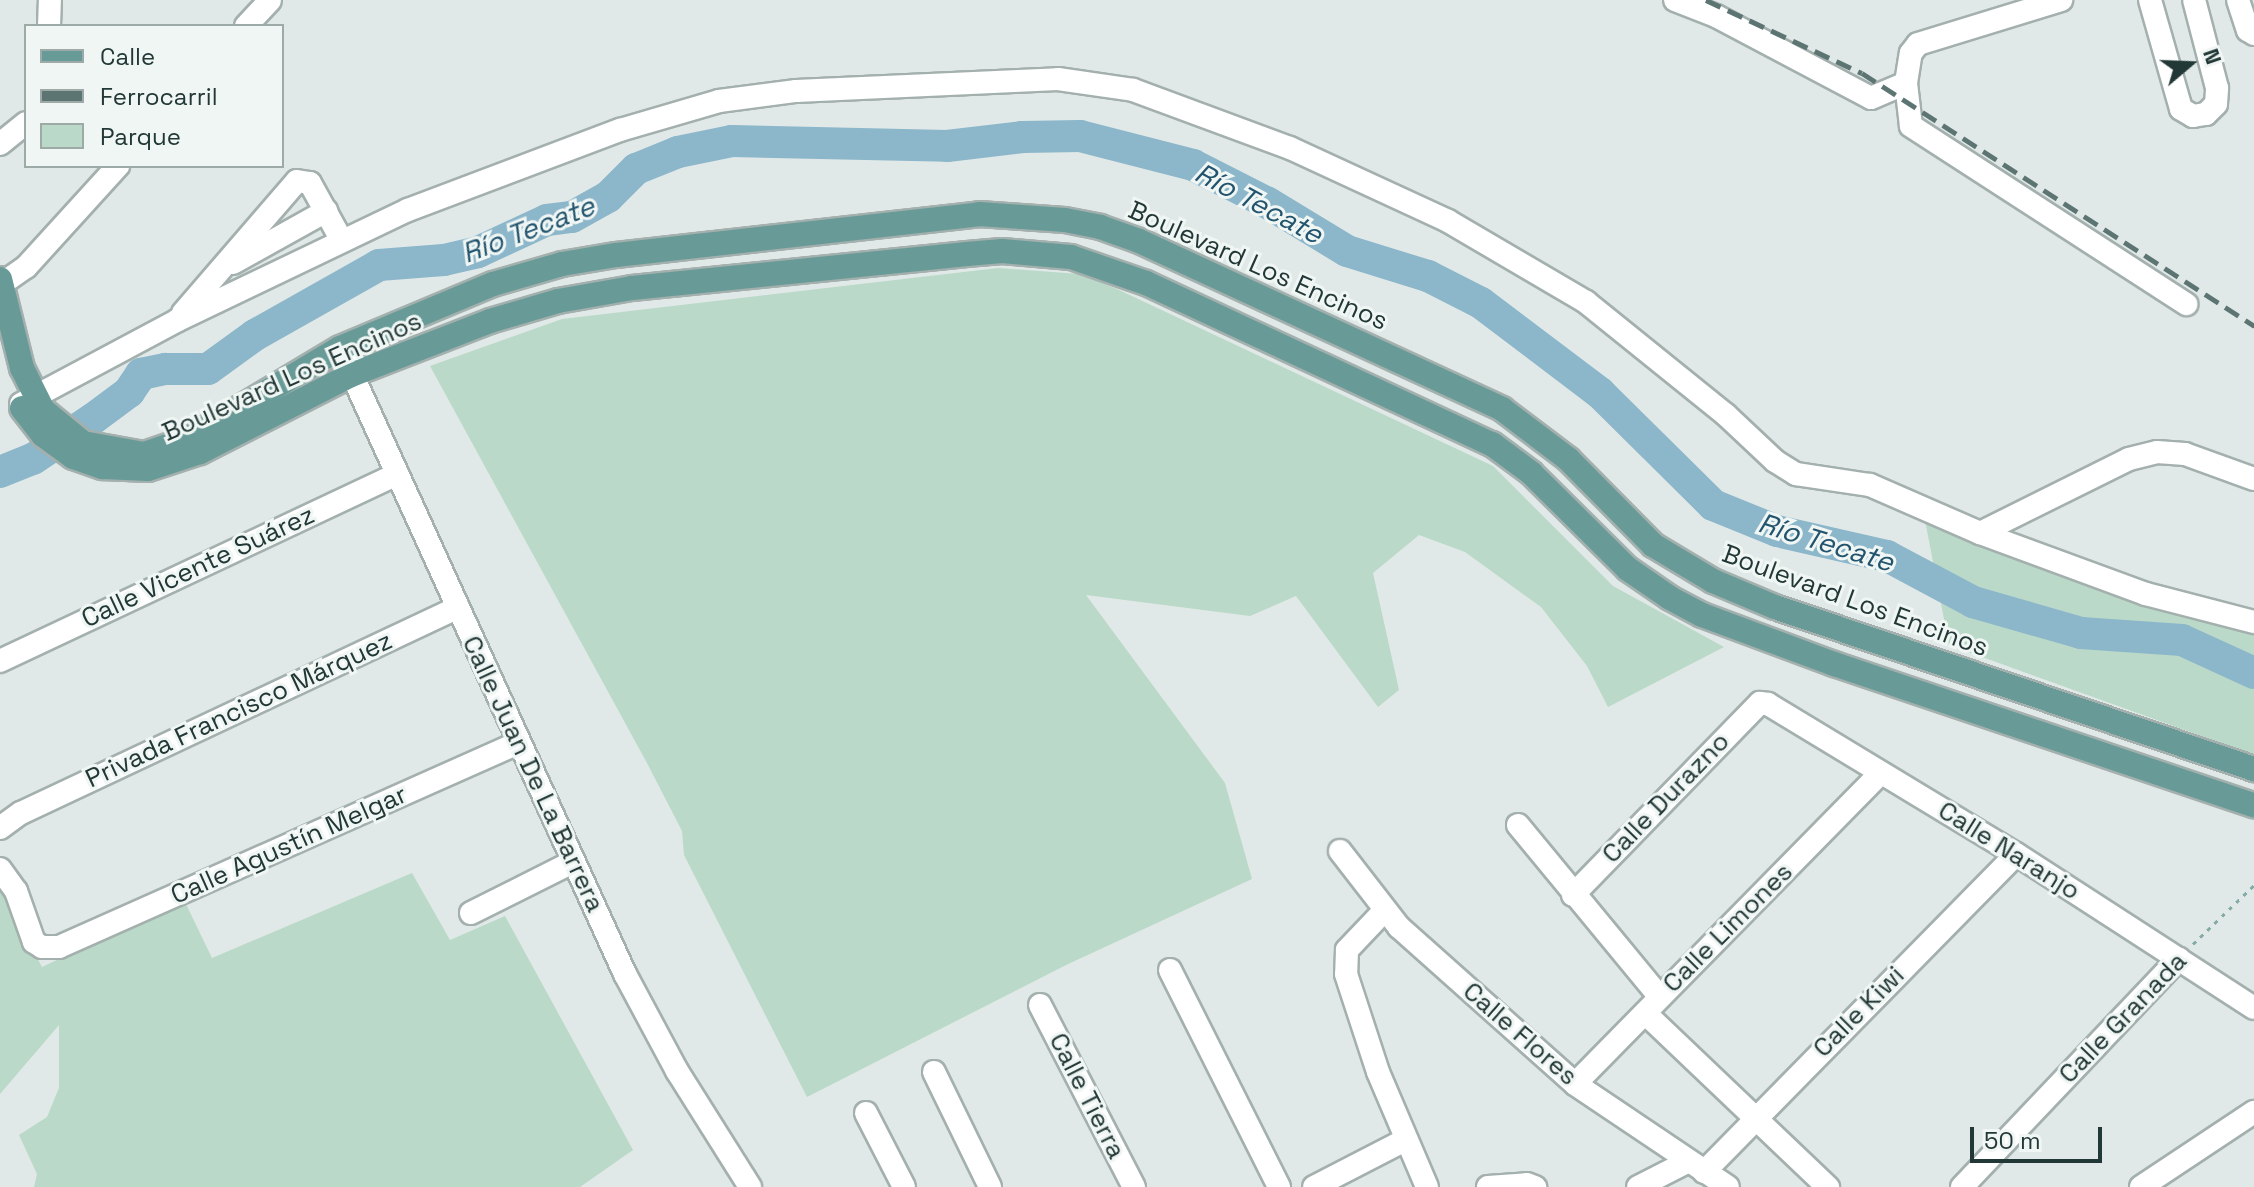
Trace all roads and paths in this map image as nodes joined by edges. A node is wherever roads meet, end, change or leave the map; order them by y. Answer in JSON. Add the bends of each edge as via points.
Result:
{"nodes":[{"id":1,"x":50,"y":0,"type":"edge"},
{"id":2,"x":270,"y":0,"type":"edge"},
{"id":3,"x":1675,"y":0,"type":"edge"},
{"id":4,"x":2061,"y":0,"type":"edge"},
{"id":5,"x":2150,"y":0,"type":"edge"},
{"id":6,"x":2194,"y":0,"type":"edge"},
{"id":7,"x":2238,"y":0,"type":"edge"},
{"id":8,"x":49,"y":24,"type":"edge"},
{"id":9,"x":248,"y":24,"type":"edge"},
{"id":10,"x":2254,"y":34,"type":"edge"},
{"id":11,"x":1906,"y":83,"type":"junction"},
{"id":12,"x":1871,"y":98,"type":"junction"},
{"id":13,"x":24,"y":125,"type":"edge"},
{"id":14,"x":1911,"y":126,"type":"junction"},
{"id":15,"x":0,"y":144,"type":"edge"},
{"id":16,"x":116,"y":168,"type":"edge"},
{"id":17,"x":326,"y":211,"type":"junction"},
{"id":18,"x":342,"y":241,"type":"junction"},
{"id":19,"x":219,"y":270,"type":"junction"},
{"id":20,"x":0,"y":283,"type":"edge"},
{"id":21,"x":2186,"y":304,"type":"dead end"},
{"id":22,"x":178,"y":320,"type":"junction"},
{"id":23,"x":340,"y":348,"type":"junction"},
{"id":24,"x":0,"y":350,"type":"edge"},
{"id":25,"x":351,"y":375,"type":"junction"},
{"id":26,"x":32,"y":408,"type":"junction"},
{"id":27,"x":106,"y":458,"type":"junction"},
{"id":28,"x":397,"y":474,"type":"junction"},
{"id":29,"x":2254,"y":479,"type":"edge"},
{"id":30,"x":1980,"y":533,"type":"junction"},
{"id":31,"x":458,"y":607,"type":"junction"},
{"id":32,"x":2254,"y":622,"type":"edge"},
{"id":33,"x":1843,"y":630,"type":"junction"},
{"id":34,"x":0,"y":661,"type":"edge"},
{"id":35,"x":1834,"y":664,"type":"junction"},
{"id":36,"x":1760,"y":703,"type":"joint"},
{"id":37,"x":518,"y":743,"type":"junction"},
{"id":38,"x":2254,"y":769,"type":"edge"},
{"id":39,"x":1881,"y":773,"type":"junction"},
{"id":40,"x":2254,"y":805,"type":"edge"},
{"id":41,"x":1518,"y":825,"type":"dead end"},
{"id":42,"x":0,"y":828,"type":"edge"},
{"id":43,"x":1340,"y":851,"type":"dead end"},
{"id":44,"x":2016,"y":854,"type":"junction"},
{"id":45,"x":573,"y":862,"type":"junction"},
{"id":46,"x":0,"y":869,"type":"edge"},
{"id":47,"x":2254,"y":885,"type":"edge"},
{"id":48,"x":1573,"y":895,"type":"junction"},
{"id":49,"x":1384,"y":911,"type":"junction"},
{"id":50,"x":471,"y":913,"type":"dead end"},
{"id":51,"x":2179,"y":958,"type":"junction"},
{"id":52,"x":1170,"y":970,"type":"dead end"},
{"id":53,"x":1040,"y":1005,"type":"dead end"},
{"id":54,"x":1653,"y":1005,"type":"junction"},
{"id":55,"x":2254,"y":1008,"type":"edge"},
{"id":56,"x":934,"y":1072,"type":"dead end"},
{"id":57,"x":1575,"y":1084,"type":"junction"},
{"id":58,"x":2254,"y":1112,"type":"edge"},
{"id":59,"x":866,"y":1113,"type":"dead end"},
{"id":60,"x":1753,"y":1119,"type":"junction"},
{"id":61,"x":1405,"y":1140,"type":"junction"},
{"id":62,"x":1695,"y":1167,"type":"junction"},
{"id":63,"x":750,"y":1187,"type":"edge"},
{"id":64,"x":904,"y":1187,"type":"edge"},
{"id":65,"x":990,"y":1187,"type":"edge"},
{"id":66,"x":1134,"y":1187,"type":"edge"},
{"id":67,"x":1279,"y":1187,"type":"edge"},
{"id":68,"x":1314,"y":1187,"type":"edge"},
{"id":69,"x":1427,"y":1187,"type":"edge"},
{"id":70,"x":1488,"y":1187,"type":"edge"},
{"id":71,"x":1535,"y":1187,"type":"edge"},
{"id":72,"x":1638,"y":1187,"type":"edge"},
{"id":73,"x":1728,"y":1187,"type":"edge"},
{"id":74,"x":1828,"y":1187,"type":"edge"},
{"id":75,"x":1962,"y":1187,"type":"edge"},
{"id":76,"x":2141,"y":1187,"type":"edge"}],
"edges":[{"from":1,"to":8,"type":"street"},
{"from":2,"to":9,"type":"street"},
{"from":3,"to":12,"type":"street","via":[[1716,16]]},
{"from":4,"to":11,"type":"street","via":[[1918,44],[1911,53]]},
{"from":5,"to":6,"type":"street","via":[[2181,109],[2193,116],[2206,114],[2216,104],[2217,88]]},
{"from":7,"to":10,"type":"street"},
{"from":11,"to":12,"type":"street"},
{"from":11,"to":14,"type":"street"},
{"from":12,"to":14,"type":"street"},
{"from":13,"to":15,"type":"street"},
{"from":14,"to":21,"type":"street"},
{"from":16,"to":20,"type":"street","via":[[26,267]]},
{"from":17,"to":18,"type":"street"},
{"from":17,"to":19,"type":"street"},
{"from":17,"to":19,"type":"street","via":[[310,183],[297,181]]},
{"from":18,"to":22,"type":"street"},
{"from":18,"to":30,"type":"street","via":[[408,210],[620,130],[719,101],[796,91],[1058,79],[1133,90],[1290,148],[1448,221],[1586,302],[1796,474],[1870,485]]},
{"from":19,"to":22,"type":"street"},
{"from":20,"to":26,"type":"main road","name":"Boulevard Los Encinos"},
{"from":22,"to":26,"type":"street"},
{"from":23,"to":25,"type":"street","name":"Calle Juan De La Barrera"},
{"from":23,"to":27,"type":"main road","name":"Boulevard Los Encinos","via":[[188,439],[144,454]]},
{"from":23,"to":33,"type":"main road","name":"Boulevard Los Encinos","via":[[493,284],[562,264],[979,214],[1065,220],[1139,241],[1502,409],[1568,459],[1653,545],[1680,564],[1775,607]]},
{"from":24,"to":26,"type":"main road","name":"Boulevard Los Encinos"},
{"from":25,"to":27,"type":"main road","name":"Boulevard Los Encinos","via":[[171,464],[148,469]]},
{"from":25,"to":28,"type":"street","name":"Calle Juan De La Barrera"},
{"from":25,"to":35,"type":"main road","name":"Boulevard Los Encinos","via":[[490,321],[590,293],[1002,251],[1071,257],[1146,283],[1492,444],[1531,473],[1628,569],[1670,598]]},
{"from":26,"to":27,"type":"main road","name":"Boulevard Los Encinos","via":[[58,447]]},
{"from":28,"to":31,"type":"street","name":"Calle Juan De La Barrera"},
{"from":28,"to":34,"type":"street","name":"Calle Vicente Suárez"},
{"from":29,"to":30,"type":"street","via":[[2185,454],[2157,452],[2129,459]]},
{"from":30,"to":32,"type":"street","via":[[2146,594]]},
{"from":31,"to":37,"type":"street","name":"Calle Juan De La Barrera"},
{"from":31,"to":42,"type":"street","name":"Privada Francisco Márquez","via":[[21,813]]},
{"from":33,"to":35,"type":"main road"},
{"from":33,"to":38,"type":"main road","name":"Boulevard Los Encinos"},
{"from":35,"to":40,"type":"main road","name":"Boulevard Los Encinos"},
{"from":36,"to":39,"type":"street","name":"Calle Naranjo"},
{"from":36,"to":48,"type":"street","name":"Calle Durazno"},
{"from":37,"to":45,"type":"street","name":"Calle Juan De La Barrera"},
{"from":37,"to":46,"type":"street","name":"Calle Agustín Melgar","via":[[59,947],[34,942],[16,891]]},
{"from":39,"to":44,"type":"street","name":"Calle Naranjo"},
{"from":39,"to":54,"type":"street","name":"Calle Limones"},
{"from":41,"to":48,"type":"street"},
{"from":43,"to":49,"type":"street","name":"Calle Flores"},
{"from":44,"to":51,"type":"street","name":"Calle Naranjo"},
{"from":44,"to":60,"type":"street","name":"Calle Kiwi"},
{"from":45,"to":50,"type":"street"},
{"from":45,"to":63,"type":"street","name":"Calle Juan De La Barrera","via":[[649,1021]]},
{"from":47,"to":51,"type":"path","name":"Calle Granada"},
{"from":48,"to":54,"type":"street"},
{"from":49,"to":57,"type":"street","name":"Calle Flores"},
{"from":49,"to":61,"type":"street","via":[[1355,939],[1344,961],[1350,994]]},
{"from":51,"to":55,"type":"street","name":"Calle Naranjo"},
{"from":51,"to":75,"type":"street","name":"Calle Granada"},
{"from":52,"to":67,"type":"street"},
{"from":53,"to":66,"type":"street","name":"Calle Tierra"},
{"from":54,"to":57,"type":"street","name":"Calle Limones"},
{"from":54,"to":60,"type":"street"},
{"from":56,"to":65,"type":"street"},
{"from":57,"to":62,"type":"street","name":"Calle Flores"},
{"from":58,"to":76,"type":"street"},
{"from":59,"to":64,"type":"street"},
{"from":60,"to":62,"type":"street","name":"Calle Kiwi"},
{"from":60,"to":74,"type":"street"},
{"from":61,"to":68,"type":"street"},
{"from":61,"to":69,"type":"street"},
{"from":62,"to":72,"type":"street","name":"Calle Kiwi"},
{"from":62,"to":73,"type":"street","name":"Calle Flores"},
{"from":70,"to":71,"type":"street"}]}
